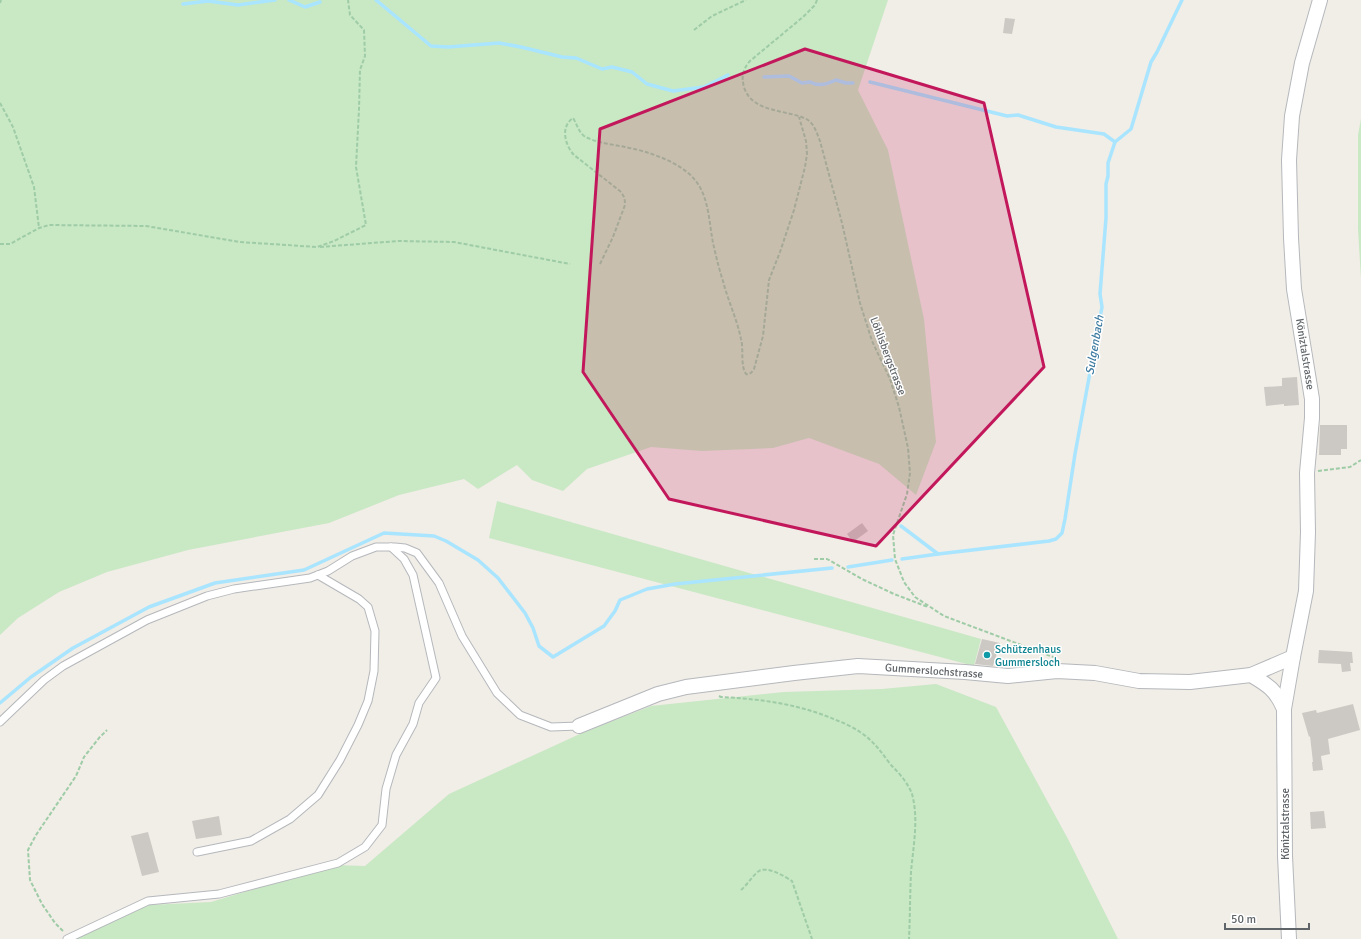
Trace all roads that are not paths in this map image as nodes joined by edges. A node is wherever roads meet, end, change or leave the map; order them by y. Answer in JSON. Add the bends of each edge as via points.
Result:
{"nodes":[{"id":1,"x":1320,"y":0,"type":"edge"},
{"id":2,"x":390,"y":547,"type":"junction"},
{"id":3,"x":318,"y":575,"type":"junction"},
{"id":4,"x":1292,"y":657,"type":"junction"},
{"id":5,"x":1251,"y":675,"type":"junction"},
{"id":6,"x":1284,"y":709,"type":"junction"},
{"id":7,"x":0,"y":722,"type":"edge"},
{"id":8,"x":578,"y":726,"type":"joint"},
{"id":9,"x":197,"y":852,"type":"dead end"},
{"id":10,"x":68,"y":938,"type":"edge"},
{"id":11,"x":1289,"y":939,"type":"edge"}],
"edges":[{"from":1,"to":4,"type":"street","name":"Köniztalstrasse","via":[[1302,63],[1292,116],[1289,160],[1294,289],[1312,399],[1306,591]]},
{"from":2,"to":3,"type":"lane","via":[[376,547],[352,556]]},
{"from":2,"to":8,"type":"lane","via":[[405,548],[417,553],[439,582],[462,636],[502,698],[520,715],[551,727]]},
{"from":2,"to":10,"type":"lane","via":[[404,559],[413,575],[436,678],[418,703],[413,724],[396,755],[386,789],[382,825],[365,847],[338,863],[219,894],[148,901]]},
{"from":3,"to":7,"type":"lane","via":[[207,596],[147,620],[63,666],[44,680]]},
{"from":3,"to":9,"type":"lane","via":[[368,607],[375,630],[374,671],[368,701],[358,725],[318,795],[290,819],[251,841]]},
{"from":4,"to":5,"type":"street","name":"Gummerslochstrasse"},
{"from":4,"to":6,"type":"street","name":"Köniztalstrasse"},
{"from":5,"to":6,"type":"street","via":[[1268,685]]},
{"from":5,"to":8,"type":"street","name":"Gummerslochstrasse","via":[[1190,682],[1139,680],[1095,673],[1058,671],[1008,676],[858,666],[686,687],[658,694]]},
{"from":6,"to":11,"type":"street","name":"Köniztalstrasse","via":[[1285,856]]}]}
